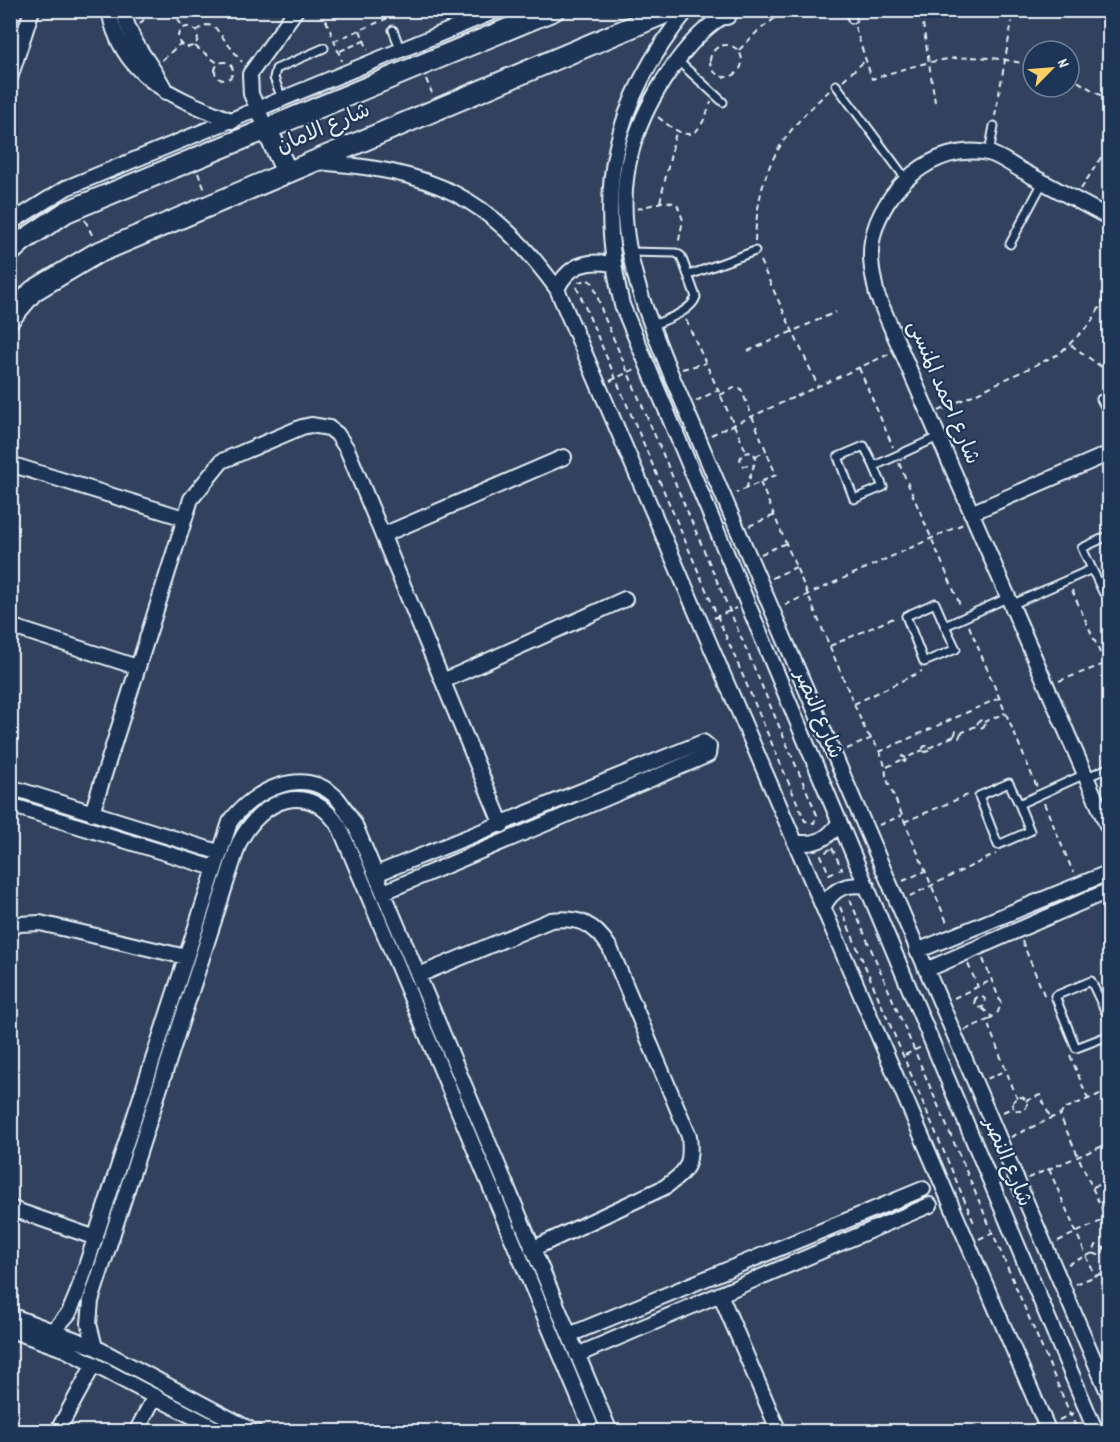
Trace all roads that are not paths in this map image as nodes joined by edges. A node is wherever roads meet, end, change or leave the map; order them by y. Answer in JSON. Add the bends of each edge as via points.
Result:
{"nodes":[{"id":1,"x":32,"y":10,"type":"edge"},
{"id":2,"x":109,"y":10,"type":"edge"},
{"id":3,"x":124,"y":10,"type":"edge"},
{"id":4,"x":296,"y":10,"type":"edge"},
{"id":5,"x":498,"y":10,"type":"edge"},
{"id":6,"x":554,"y":10,"type":"edge"},
{"id":7,"x":672,"y":10,"type":"edge"},
{"id":8,"x":687,"y":10,"type":"edge"},
{"id":9,"x":849,"y":10,"type":"edge"},
{"id":10,"x":728,"y":12,"type":"edge"},
{"id":11,"x":852,"y":19,"type":"road end"},
{"id":12,"x":393,"y":30,"type":"dead end"},
{"id":13,"x":324,"y":48,"type":"dead end"},
{"id":14,"x":401,"y":51,"type":"junction"},
{"id":15,"x":677,"y":60,"type":"junction"},
{"id":16,"x":10,"y":78,"type":"edge"},
{"id":17,"x":836,"y":85,"type":"road end"},
{"id":18,"x":166,"y":93,"type":"junction"},
{"id":19,"x":283,"y":101,"type":"junction"},
{"id":20,"x":723,"y":102,"type":"dead end"},
{"id":21,"x":262,"y":120,"type":"junction"},
{"id":22,"x":233,"y":122,"type":"junction"},
{"id":23,"x":994,"y":126,"type":"road end"},
{"id":24,"x":989,"y":153,"type":"junction"},
{"id":25,"x":312,"y":161,"type":"junction"},
{"id":26,"x":287,"y":172,"type":"junction"},
{"id":27,"x":906,"y":179,"type":"junction"},
{"id":28,"x":1043,"y":182,"type":"junction"},
{"id":29,"x":1110,"y":218,"type":"edge"},
{"id":30,"x":10,"y":223,"type":"edge"},
{"id":31,"x":1010,"y":244,"type":"dead end"},
{"id":32,"x":755,"y":251,"type":"road end"},
{"id":33,"x":10,"y":252,"type":"edge"},
{"id":34,"x":628,"y":252,"type":"junction"},
{"id":35,"x":612,"y":264,"type":"junction"},
{"id":36,"x":689,"y":275,"type":"junction"},
{"id":37,"x":557,"y":289,"type":"junction"},
{"id":38,"x":10,"y":318,"type":"edge"},
{"id":39,"x":651,"y":326,"type":"junction"},
{"id":40,"x":1101,"y":399,"type":"dead end"},
{"id":41,"x":1110,"y":416,"type":"edge"},
{"id":42,"x":938,"y":437,"type":"junction"},
{"id":43,"x":1110,"y":453,"type":"edge"},
{"id":44,"x":564,"y":457,"type":"dead end"},
{"id":45,"x":10,"y":464,"type":"edge"},
{"id":46,"x":874,"y":466,"type":"junction"},
{"id":47,"x":972,"y":516,"type":"junction"},
{"id":48,"x":184,"y":518,"type":"junction"},
{"id":49,"x":383,"y":535,"type":"junction"},
{"id":50,"x":1110,"y":535,"type":"edge"},
{"id":51,"x":1092,"y":569,"type":"junction"},
{"id":52,"x":1110,"y":591,"type":"edge"},
{"id":53,"x":625,"y":599,"type":"dead end"},
{"id":54,"x":1009,"y":602,"type":"junction"},
{"id":55,"x":10,"y":626,"type":"edge"},
{"id":56,"x":945,"y":626,"type":"junction"},
{"id":57,"x":782,"y":635,"type":"junction"},
{"id":58,"x":764,"y":644,"type":"junction"},
{"id":59,"x":137,"y":667,"type":"junction"},
{"id":60,"x":443,"y":681,"type":"junction"},
{"id":61,"x":641,"y":767,"type":"junction"},
{"id":62,"x":1110,"y":767,"type":"edge"},
{"id":63,"x":1084,"y":776,"type":"junction"},
{"id":64,"x":647,"y":781,"type":"junction"},
{"id":65,"x":10,"y":787,"type":"edge"},
{"id":66,"x":1019,"y":804,"type":"junction"},
{"id":67,"x":10,"y":805,"type":"edge"},
{"id":68,"x":92,"y":813,"type":"junction"},
{"id":69,"x":839,"y":823,"type":"junction"},
{"id":70,"x":502,"y":825,"type":"junction"},
{"id":71,"x":1110,"y":832,"type":"edge"},
{"id":72,"x":166,"y":836,"type":"junction"},
{"id":73,"x":795,"y":842,"type":"junction"},
{"id":74,"x":440,"y":849,"type":"junction"},
{"id":75,"x":161,"y":851,"type":"junction"},
{"id":76,"x":218,"y":852,"type":"junction"},
{"id":77,"x":447,"y":865,"type":"junction"},
{"id":78,"x":214,"y":868,"type":"junction"},
{"id":79,"x":1110,"y":872,"type":"edge"},
{"id":80,"x":376,"y":874,"type":"junction"},
{"id":81,"x":867,"y":886,"type":"junction"},
{"id":82,"x":1110,"y":890,"type":"edge"},
{"id":83,"x":384,"y":892,"type":"junction"},
{"id":84,"x":824,"y":906,"type":"junction"},
{"id":85,"x":10,"y":929,"type":"edge"},
{"id":86,"x":917,"y":951,"type":"junction"},
{"id":87,"x":186,"y":957,"type":"junction"},
{"id":88,"x":926,"y":970,"type":"junction"},
{"id":89,"x":419,"y":975,"type":"junction"},
{"id":90,"x":1106,"y":1005,"type":"edge"},
{"id":91,"x":1110,"y":1021,"type":"edge"},
{"id":92,"x":1110,"y":1035,"type":"edge"},
{"id":93,"x":966,"y":1062,"type":"junction"},
{"id":94,"x":944,"y":1071,"type":"junction"},
{"id":95,"x":456,"y":1084,"type":"junction"},
{"id":96,"x":142,"y":1096,"type":"junction"},
{"id":97,"x":156,"y":1101,"type":"junction"},
{"id":98,"x":923,"y":1189,"type":"dead end"},
{"id":99,"x":930,"y":1205,"type":"dead end"},
{"id":100,"x":10,"y":1208,"type":"edge"},
{"id":101,"x":806,"y":1237,"type":"junction"},
{"id":102,"x":96,"y":1238,"type":"junction"},
{"id":103,"x":532,"y":1248,"type":"junction"},
{"id":104,"x":814,"y":1254,"type":"junction"},
{"id":105,"x":720,"y":1294,"type":"junction"},
{"id":106,"x":647,"y":1302,"type":"junction"},
{"id":107,"x":10,"y":1315,"type":"edge"},
{"id":108,"x":656,"y":1321,"type":"junction"},
{"id":109,"x":1079,"y":1327,"type":"junction"},
{"id":110,"x":10,"y":1330,"type":"edge"},
{"id":111,"x":54,"y":1330,"type":"junction"},
{"id":112,"x":569,"y":1335,"type":"junction"},
{"id":113,"x":1056,"y":1335,"type":"junction"},
{"id":114,"x":95,"y":1347,"type":"junction"},
{"id":115,"x":578,"y":1355,"type":"junction"},
{"id":116,"x":94,"y":1364,"type":"junction"},
{"id":117,"x":155,"y":1396,"type":"junction"},
{"id":118,"x":1110,"y":1397,"type":"edge"},
{"id":119,"x":1048,"y":1428,"type":"edge"},
{"id":120,"x":57,"y":1431,"type":"edge"},
{"id":121,"x":136,"y":1431,"type":"edge"},
{"id":122,"x":222,"y":1431,"type":"edge"},
{"id":123,"x":255,"y":1431,"type":"edge"},
{"id":124,"x":593,"y":1431,"type":"edge"},
{"id":125,"x":610,"y":1431,"type":"edge"},
{"id":126,"x":779,"y":1431,"type":"edge"},
{"id":127,"x":1096,"y":1431,"type":"edge"}],
"edges":[{"from":1,"to":16,"type":"street"},
{"from":2,"to":18,"type":"street","via":[[126,54],[144,76]]},
{"from":3,"to":18,"type":"street","via":[[130,34]]},
{"from":4,"to":21,"type":"street","via":[[250,74],[249,87]]},
{"from":5,"to":14,"type":"street"},
{"from":6,"to":21,"type":"street","name":"شارع الامان","via":[[420,66]]},
{"from":7,"to":25,"type":"street","name":"شارع الامان"},
{"from":8,"to":35,"type":"street","name":"شارع النصر","via":[[665,37],[642,77],[617,144],[608,213]]},
{"from":9,"to":11,"type":"lane"},
{"from":10,"to":15,"type":"street","via":[[698,36]]},
{"from":12,"to":14,"type":"lane"},
{"from":13,"to":19,"type":"lane","via":[[276,69],[274,78]]},
{"from":14,"to":19,"type":"street","via":[[345,68]]},
{"from":15,"to":20,"type":"lane"},
{"from":15,"to":34,"type":"street","via":[[648,109],[627,172],[623,214]]},
{"from":17,"to":27,"type":"lane"},
{"from":18,"to":22,"type":"street"},
{"from":19,"to":21,"type":"street"},
{"from":21,"to":22,"type":"street"},
{"from":21,"to":26,"type":"street"},
{"from":21,"to":33,"type":"street","name":"شارع الامان","via":[[191,160],[66,212]]},
{"from":22,"to":30,"type":"street","via":[[66,188]]},
{"from":23,"to":24,"type":"lane"},
{"from":24,"to":27,"type":"street","name":"شارع احمد المنسى","via":[[962,153],[937,160]]},
{"from":24,"to":28,"type":"street","name":"شارع احمد المنسى"},
{"from":25,"to":26,"type":"street","name":"شارع الامان"},
{"from":25,"to":37,"type":"street","via":[[401,172],[472,202],[531,252]]},
{"from":26,"to":38,"type":"street","name":"شارع الامان","via":[[100,251],[33,291]]},
{"from":27,"to":42,"type":"street","name":"شارع احمد المنسى","via":[[880,215],[872,241],[871,268],[877,295]]},
{"from":28,"to":29,"type":"street","name":"شارع احمد المنسى"},
{"from":28,"to":31,"type":"lane"},
{"from":32,"to":36,"type":"lane"},
{"from":34,"to":36,"type":"lane","via":[[676,253]]},
{"from":34,"to":39,"type":"street"},
{"from":35,"to":37,"type":"street","via":[[580,264],[570,270]]},
{"from":35,"to":58,"type":"street","name":"شارع النصر","via":[[622,305]]},
{"from":36,"to":39,"type":"lane","via":[[696,297],[693,304]]},
{"from":37,"to":73,"type":"street"},
{"from":39,"to":57,"type":"street"},
{"from":40,"to":41,"type":"lane"},
{"from":42,"to":46,"type":"lane"},
{"from":42,"to":47,"type":"street","name":"شارع احمد المنسى"},
{"from":43,"to":47,"type":"street"},
{"from":44,"to":49,"type":"street"},
{"from":45,"to":48,"type":"street"},
{"from":46,"to":46,"type":"lane","via":[[864,446],[837,458],[855,499],[883,487]]},
{"from":47,"to":54,"type":"street","name":"شارع احمد المنسى"},
{"from":48,"to":49,"type":"street","via":[[191,499],[222,461],[302,427],[321,425],[342,441]]},
{"from":48,"to":59,"type":"street"},
{"from":49,"to":60,"type":"street"},
{"from":50,"to":51,"type":"lane","via":[[1082,548]]},
{"from":51,"to":52,"type":"lane","via":[[1103,593]]},
{"from":51,"to":54,"type":"lane"},
{"from":53,"to":60,"type":"street"},
{"from":54,"to":56,"type":"lane"},
{"from":54,"to":63,"type":"street","name":"شارع احمد المنسى"},
{"from":55,"to":59,"type":"street"},
{"from":56,"to":56,"type":"lane","via":[[935,603],[906,616],[925,663],[956,649]]},
{"from":57,"to":58,"type":"street"},
{"from":57,"to":86,"type":"street"},
{"from":58,"to":69,"type":"street","name":"شارع النصر"},
{"from":59,"to":68,"type":"street"},
{"from":60,"to":70,"type":"street"},
{"from":61,"to":64,"type":"street"},
{"from":61,"to":64,"type":"street","via":[[703,742],[709,747],[708,755]]},
{"from":61,"to":70,"type":"street"},
{"from":62,"to":63,"type":"lane"},
{"from":63,"to":66,"type":"lane"},
{"from":63,"to":71,"type":"street","name":"شارع احمد المنسى"},
{"from":64,"to":77,"type":"street"},
{"from":65,"to":68,"type":"street"},
{"from":66,"to":66,"type":"lane","via":[[1009,783],[978,797],[999,845],[1030,831]]},
{"from":67,"to":75,"type":"street"},
{"from":68,"to":72,"type":"street"},
{"from":69,"to":73,"type":"street","via":[[820,841]]},
{"from":69,"to":81,"type":"street","name":"شارع النصر"},
{"from":70,"to":74,"type":"street"},
{"from":72,"to":75,"type":"street"},
{"from":72,"to":76,"type":"street"},
{"from":73,"to":84,"type":"street"},
{"from":74,"to":77,"type":"street"},
{"from":74,"to":80,"type":"street"},
{"from":75,"to":78,"type":"street"},
{"from":76,"to":78,"type":"street"},
{"from":76,"to":80,"type":"street","via":[[230,822],[254,796],[287,783],[304,784],[322,788],[336,797],[355,825]]},
{"from":77,"to":83,"type":"street"},
{"from":78,"to":87,"type":"street"},
{"from":79,"to":86,"type":"street"},
{"from":80,"to":83,"type":"street"},
{"from":81,"to":84,"type":"street","via":[[841,887]]},
{"from":81,"to":94,"type":"street","name":"شارع النصر"},
{"from":82,"to":88,"type":"street"},
{"from":83,"to":89,"type":"street"},
{"from":84,"to":119,"type":"street"},
{"from":85,"to":87,"type":"street","via":[[19,924],[40,923]]},
{"from":86,"to":88,"type":"street"},
{"from":87,"to":96,"type":"street"},
{"from":88,"to":93,"type":"street"},
{"from":89,"to":95,"type":"street"},
{"from":89,"to":103,"type":"street","via":[[551,920],[570,918],[587,922],[601,933],[610,948],[689,1136],[688,1166],[679,1177]]},
{"from":90,"to":91,"type":"lane"},
{"from":90,"to":92,"type":"lane","via":[[1091,981],[1055,997],[1076,1048]]},
{"from":93,"to":94,"type":"street"},
{"from":93,"to":109,"type":"street"},
{"from":94,"to":113,"type":"street","name":"شارع النصر"},
{"from":95,"to":97,"type":"street","via":[[340,828],[330,812],[299,799],[279,802],[261,811],[239,843]]},
{"from":95,"to":103,"type":"street"},
{"from":95,"to":124,"type":"street"},
{"from":96,"to":97,"type":"street"},
{"from":96,"to":102,"type":"street"},
{"from":97,"to":114,"type":"street","via":[[91,1301],[89,1324]]},
{"from":98,"to":101,"type":"street"},
{"from":99,"to":104,"type":"street"},
{"from":100,"to":102,"type":"street"},
{"from":101,"to":104,"type":"street"},
{"from":101,"to":106,"type":"street"},
{"from":102,"to":111,"type":"street","via":[[75,1302]]},
{"from":103,"to":112,"type":"street"},
{"from":104,"to":105,"type":"street"},
{"from":105,"to":108,"type":"street"},
{"from":105,"to":126,"type":"street"},
{"from":106,"to":108,"type":"street"},
{"from":106,"to":112,"type":"street"},
{"from":107,"to":111,"type":"street"},
{"from":108,"to":115,"type":"street"},
{"from":109,"to":113,"type":"street"},
{"from":109,"to":118,"type":"street"},
{"from":110,"to":116,"type":"street"},
{"from":111,"to":114,"type":"street"},
{"from":112,"to":115,"type":"street"},
{"from":113,"to":127,"type":"street","name":"شارع النصر"},
{"from":114,"to":123,"type":"street"},
{"from":115,"to":125,"type":"street"},
{"from":116,"to":117,"type":"street"},
{"from":116,"to":120,"type":"street"},
{"from":117,"to":121,"type":"street"},
{"from":117,"to":122,"type":"street"}]}
